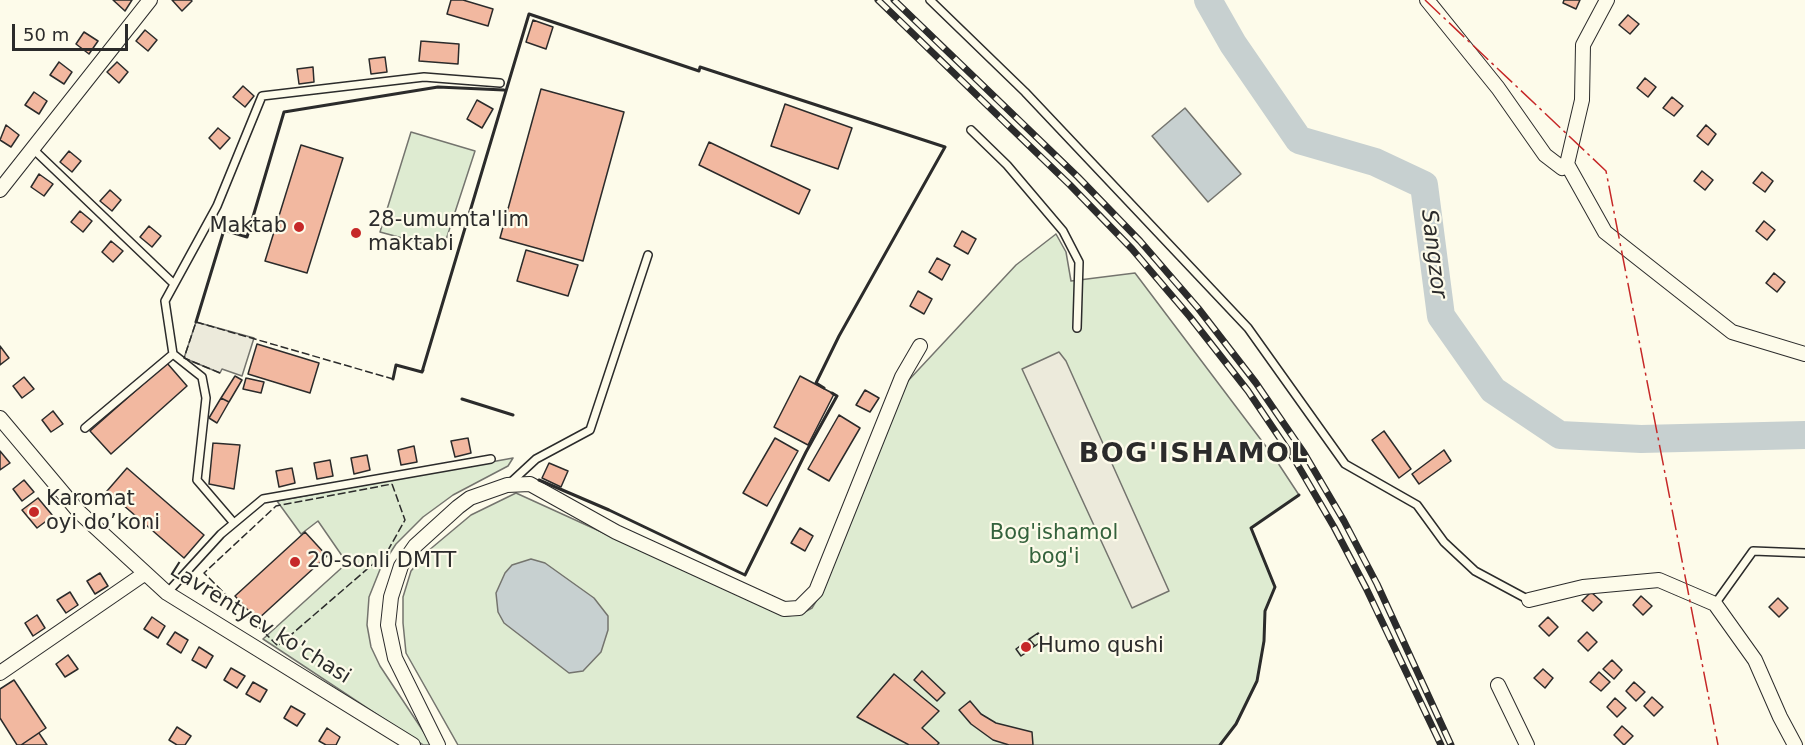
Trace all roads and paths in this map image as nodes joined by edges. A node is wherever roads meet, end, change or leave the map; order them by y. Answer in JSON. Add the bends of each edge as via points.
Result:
{"nodes":[{"id":1,"x":150,"y":0,"type":"edge"},
{"id":2,"x":930,"y":0,"type":"edge"},
{"id":3,"x":1427,"y":0,"type":"edge"},
{"id":4,"x":1607,"y":0,"type":"edge"},
{"id":5,"x":500,"y":83,"type":"dead end"},
{"id":6,"x":971,"y":130,"type":"dead end"},
{"id":7,"x":32,"y":148,"type":"junction"},
{"id":8,"x":1567,"y":164,"type":"junction"},
{"id":9,"x":0,"y":190,"type":"edge"},
{"id":10,"x":648,"y":255,"type":"dead end"},
{"id":11,"x":173,"y":283,"type":"junction"},
{"id":12,"x":1077,"y":328,"type":"dead end"},
{"id":13,"x":920,"y":346,"type":"dead end"},
{"id":14,"x":172,"y":354,"type":"junction"},
{"id":15,"x":1805,"y":354,"type":"edge"},
{"id":16,"x":0,"y":418,"type":"edge"},
{"id":17,"x":85,"y":428,"type":"dead end"},
{"id":18,"x":490,"y":459,"type":"dead end"},
{"id":19,"x":507,"y":485,"type":"junction"},
{"id":20,"x":233,"y":522,"type":"junction"},
{"id":21,"x":1805,"y":553,"type":"edge"},
{"id":22,"x":144,"y":574,"type":"junction"},
{"id":23,"x":167,"y":593,"type":"junction"},
{"id":24,"x":1529,"y":600,"type":"joint"},
{"id":25,"x":1715,"y":604,"type":"junction"},
{"id":26,"x":0,"y":672,"type":"edge"},
{"id":27,"x":1498,"y":685,"type":"dead end"},
{"id":28,"x":413,"y":745,"type":"edge"},
{"id":29,"x":438,"y":745,"type":"edge"},
{"id":30,"x":1527,"y":745,"type":"edge"},
{"id":31,"x":1795,"y":745,"type":"edge"}],
"edges":[{"from":1,"to":7,"type":"street"},
{"from":2,"to":24,"type":"lane","via":[[1025,92],[1248,328],[1345,464],[1417,505],[1444,542],[1475,571]]},
{"from":3,"to":8,"type":"street","via":[[1498,88],[1545,155],[1562,168]]},
{"from":4,"to":8,"type":"street","via":[[1583,45],[1582,100]]},
{"from":5,"to":11,"type":"lane","via":[[424,77],[262,96],[217,206]]},
{"from":6,"to":12,"type":"lane","via":[[1007,165],[1063,231],[1079,262]]},
{"from":7,"to":9,"type":"street"},
{"from":7,"to":11,"type":"lane"},
{"from":8,"to":15,"type":"street","via":[[1605,232],[1732,332]]},
{"from":10,"to":19,"type":"lane","via":[[590,430],[536,459]]},
{"from":11,"to":14,"type":"lane","via":[[165,301]]},
{"from":13,"to":19,"type":"street","via":[[902,377],[816,591],[799,608],[784,609],[616,532],[530,484]]},
{"from":14,"to":17,"type":"lane"},
{"from":14,"to":20,"type":"lane","via":[[202,377],[206,398],[197,480]]},
{"from":16,"to":22,"type":"street","name":"Lavrentyev ko'chasi","via":[[79,512]]},
{"from":18,"to":20,"type":"lane","via":[[263,499]]},
{"from":19,"to":29,"type":"street","via":[[471,498],[415,546],[401,566],[392,597],[388,625],[395,658]]},
{"from":20,"to":23,"type":"lane"},
{"from":21,"to":25,"type":"lane","via":[[1753,551]]},
{"from":22,"to":23,"type":"street","name":"Lavrentyev ko'chasi"},
{"from":22,"to":26,"type":"street"},
{"from":23,"to":28,"type":"street","name":"Lavrentyev ko'chasi"},
{"from":24,"to":25,"type":"street","via":[[1583,587],[1659,580]]},
{"from":25,"to":31,"type":"street","via":[[1755,660]]},
{"from":27,"to":30,"type":"street"}]}
